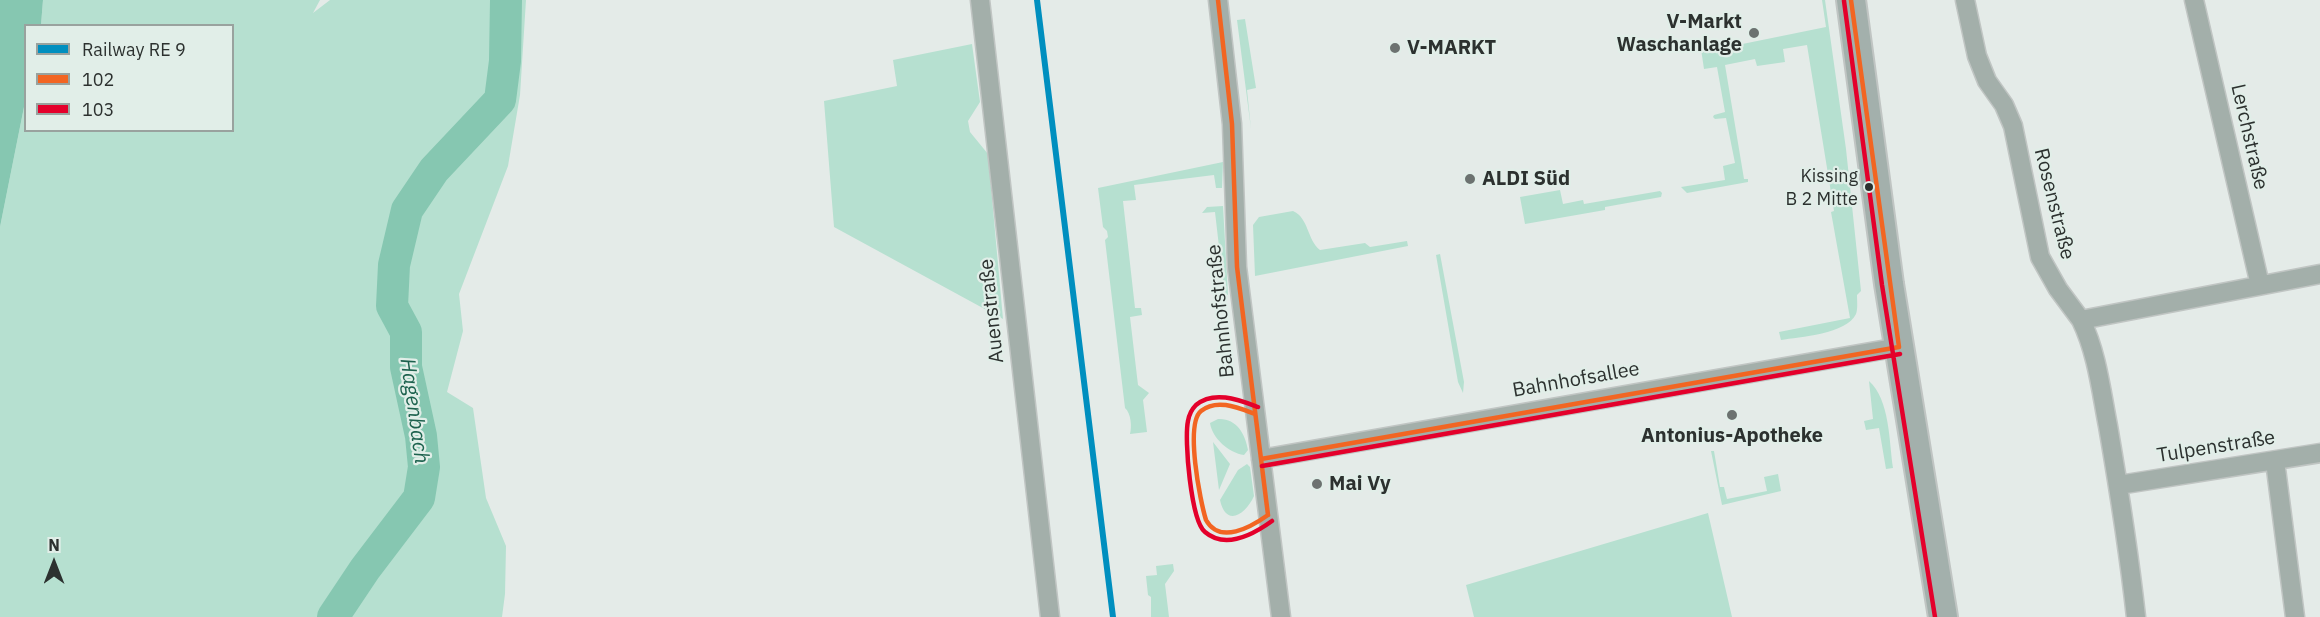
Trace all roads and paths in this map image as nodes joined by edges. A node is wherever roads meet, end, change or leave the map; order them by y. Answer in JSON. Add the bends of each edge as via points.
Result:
{"nodes":[{"id":1,"x":980,"y":0,"type":"edge"},
{"id":2,"x":1218,"y":0,"type":"edge"},
{"id":3,"x":1851,"y":0,"type":"edge"},
{"id":4,"x":1965,"y":0,"type":"edge"},
{"id":5,"x":2194,"y":0,"type":"edge"},
{"id":6,"x":2320,"y":274,"type":"edge"},
{"id":7,"x":2260,"y":285,"type":"junction"},
{"id":8,"x":2082,"y":320,"type":"junction"},
{"id":9,"x":1899,"y":347,"type":"junction"},
{"id":10,"x":2320,"y":453,"type":"edge"},
{"id":11,"x":1261,"y":459,"type":"junction"},
{"id":12,"x":2275,"y":461,"type":"junction"},
{"id":13,"x":2118,"y":485,"type":"junction"},
{"id":14,"x":1050,"y":617,"type":"edge"},
{"id":15,"x":1281,"y":617,"type":"edge"},
{"id":16,"x":1943,"y":617,"type":"edge"},
{"id":17,"x":2136,"y":617,"type":"edge"},
{"id":18,"x":2295,"y":617,"type":"edge"}],
"edges":[{"from":1,"to":14,"type":"street","name":"Auenstraße"},
{"from":2,"to":11,"type":"street","name":"Bahnhofstraße","via":[[1232,124],[1237,267]]},
{"from":3,"to":9,"type":"main road"},
{"from":4,"to":8,"type":"street","name":"Rosenstraße","via":[[1977,56],[2013,126],[2040,257]]},
{"from":5,"to":7,"type":"street","name":"Lerchstraße"},
{"from":6,"to":7,"type":"street"},
{"from":7,"to":8,"type":"street"},
{"from":8,"to":13,"type":"street","via":[[2092,341]]},
{"from":9,"to":11,"type":"street","name":"Bahnhofsallee"},
{"from":9,"to":16,"type":"main road"},
{"from":10,"to":12,"type":"street","name":"Tulpenstraße"},
{"from":11,"to":15,"type":"street","name":"Bahnhofstraße"},
{"from":12,"to":13,"type":"street","name":"Tulpenstraße"},
{"from":12,"to":18,"type":"street"},
{"from":13,"to":17,"type":"street"}]}
